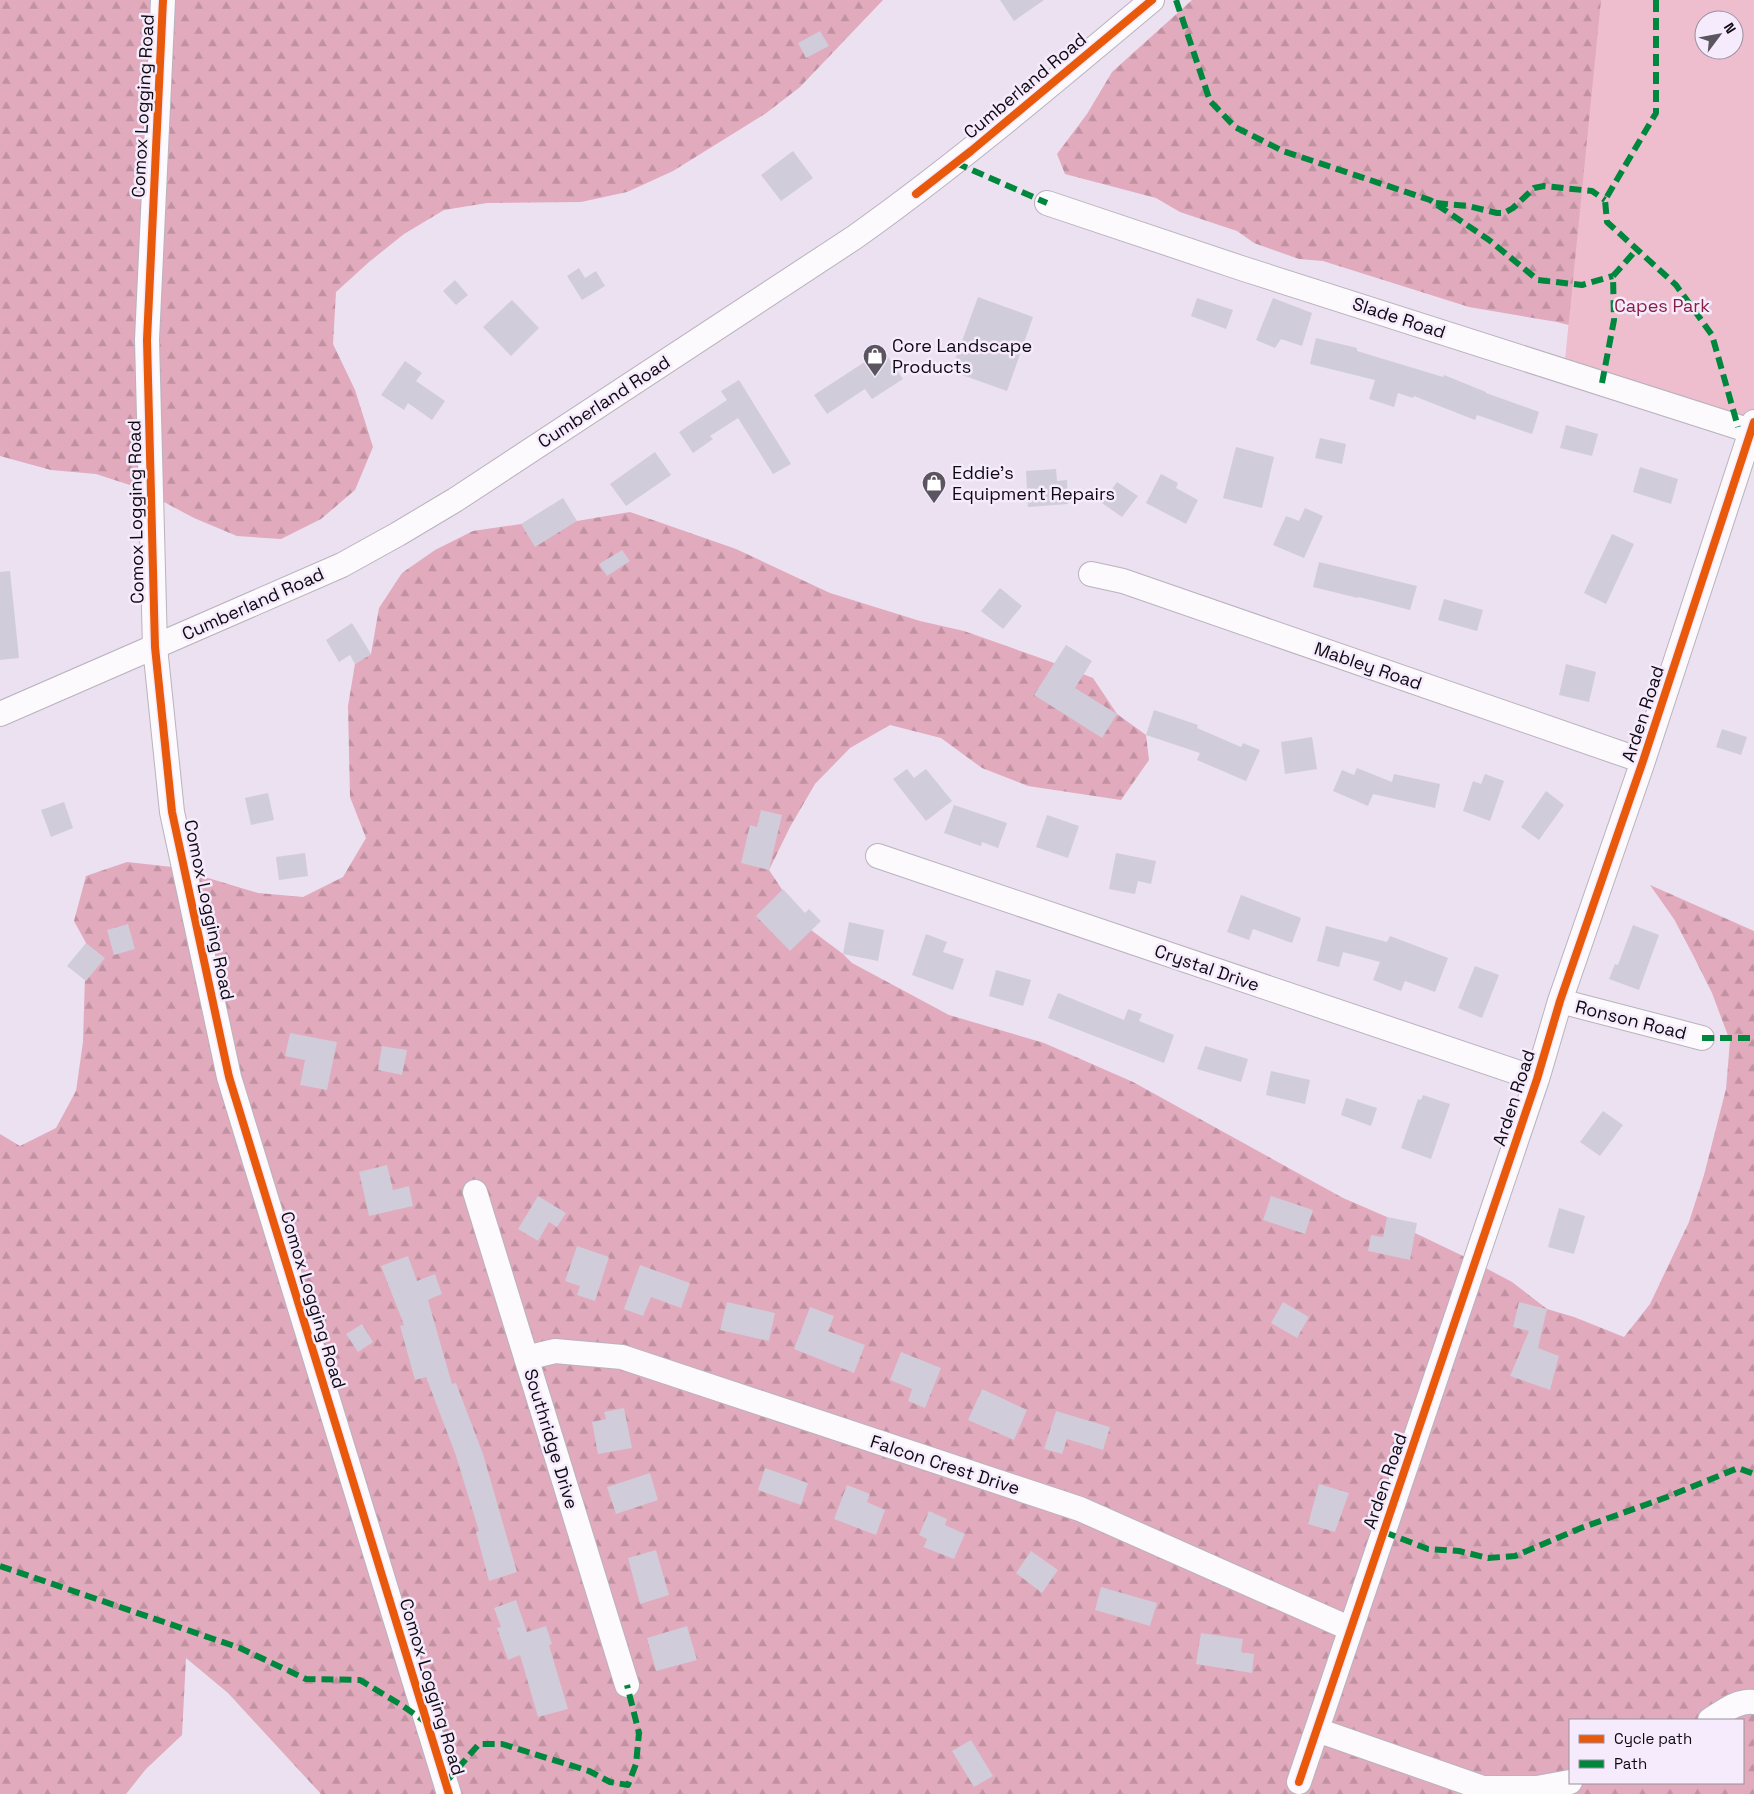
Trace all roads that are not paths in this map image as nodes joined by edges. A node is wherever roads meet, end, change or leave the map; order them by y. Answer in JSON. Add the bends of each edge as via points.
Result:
{"nodes":[{"id":1,"x":163,"y":0,"type":"edge"},
{"id":2,"x":1152,"y":0,"type":"edge"},
{"id":3,"x":1047,"y":203,"type":"dead end"},
{"id":4,"x":1753,"y":428,"type":"edge"},
{"id":5,"x":1091,"y":574,"type":"dead end"},
{"id":6,"x":155,"y":647,"type":"junction"},
{"id":7,"x":0,"y":714,"type":"edge"},
{"id":8,"x":1643,"y":761,"type":"junction"},
{"id":9,"x":878,"y":856,"type":"dead end"},
{"id":10,"x":1560,"y":1002,"type":"junction"},
{"id":11,"x":1702,"y":1038,"type":"dead end"},
{"id":12,"x":1537,"y":1079,"type":"junction"},
{"id":13,"x":475,"y":1192,"type":"dead end"},
{"id":14,"x":526,"y":1358,"type":"junction"},
{"id":15,"x":1351,"y":1629,"type":"junction"},
{"id":16,"x":627,"y":1685,"type":"dead end"},
{"id":17,"x":1754,"y":1702,"type":"edge"},
{"id":18,"x":1712,"y":1719,"type":"edge"},
{"id":19,"x":1317,"y":1730,"type":"junction"},
{"id":20,"x":1299,"y":1782,"type":"dead end"},
{"id":21,"x":1569,"y":1782,"type":"edge"},
{"id":22,"x":1492,"y":1791,"type":"edge"},
{"id":23,"x":450,"y":1794,"type":"edge"}],
"edges":[{"from":1,"to":6,"type":"street","name":"Comox Logging Road","via":[[147,340]]},
{"from":2,"to":6,"type":"street","name":"Cumberland Road","via":[[909,199],[455,500],[342,565]]},
{"from":3,"to":4,"type":"street","name":"Slade Road","via":[[1244,269]]},
{"from":4,"to":8,"type":"street","name":"Arden Road"},
{"from":5,"to":8,"type":"street","name":"Mabley Road","via":[[1132,584]]},
{"from":6,"to":7,"type":"street","name":"Cumberland Road"},
{"from":6,"to":23,"type":"street","name":"Comox Logging Road","via":[[172,812],[229,1077]]},
{"from":8,"to":10,"type":"street","name":"Arden Road"},
{"from":9,"to":12,"type":"street","name":"Crystal Drive"},
{"from":10,"to":11,"type":"street","name":"Ronson Road"},
{"from":10,"to":12,"type":"street","name":"Arden Road"},
{"from":12,"to":15,"type":"street","name":"Arden Road"},
{"from":13,"to":14,"type":"street","name":"Southridge Drive"},
{"from":14,"to":15,"type":"street","name":"Falcon Crest Drive","via":[[555,1351],[622,1357],[1080,1509]]},
{"from":14,"to":16,"type":"street","name":"Southridge Drive"},
{"from":15,"to":19,"type":"street","name":"Arden Road"},
{"from":17,"to":18,"type":"street","via":[[1734,1705]]},
{"from":19,"to":20,"type":"street","name":"Arden Road"},
{"from":19,"to":22,"type":"street"},
{"from":21,"to":22,"type":"street"}]}
